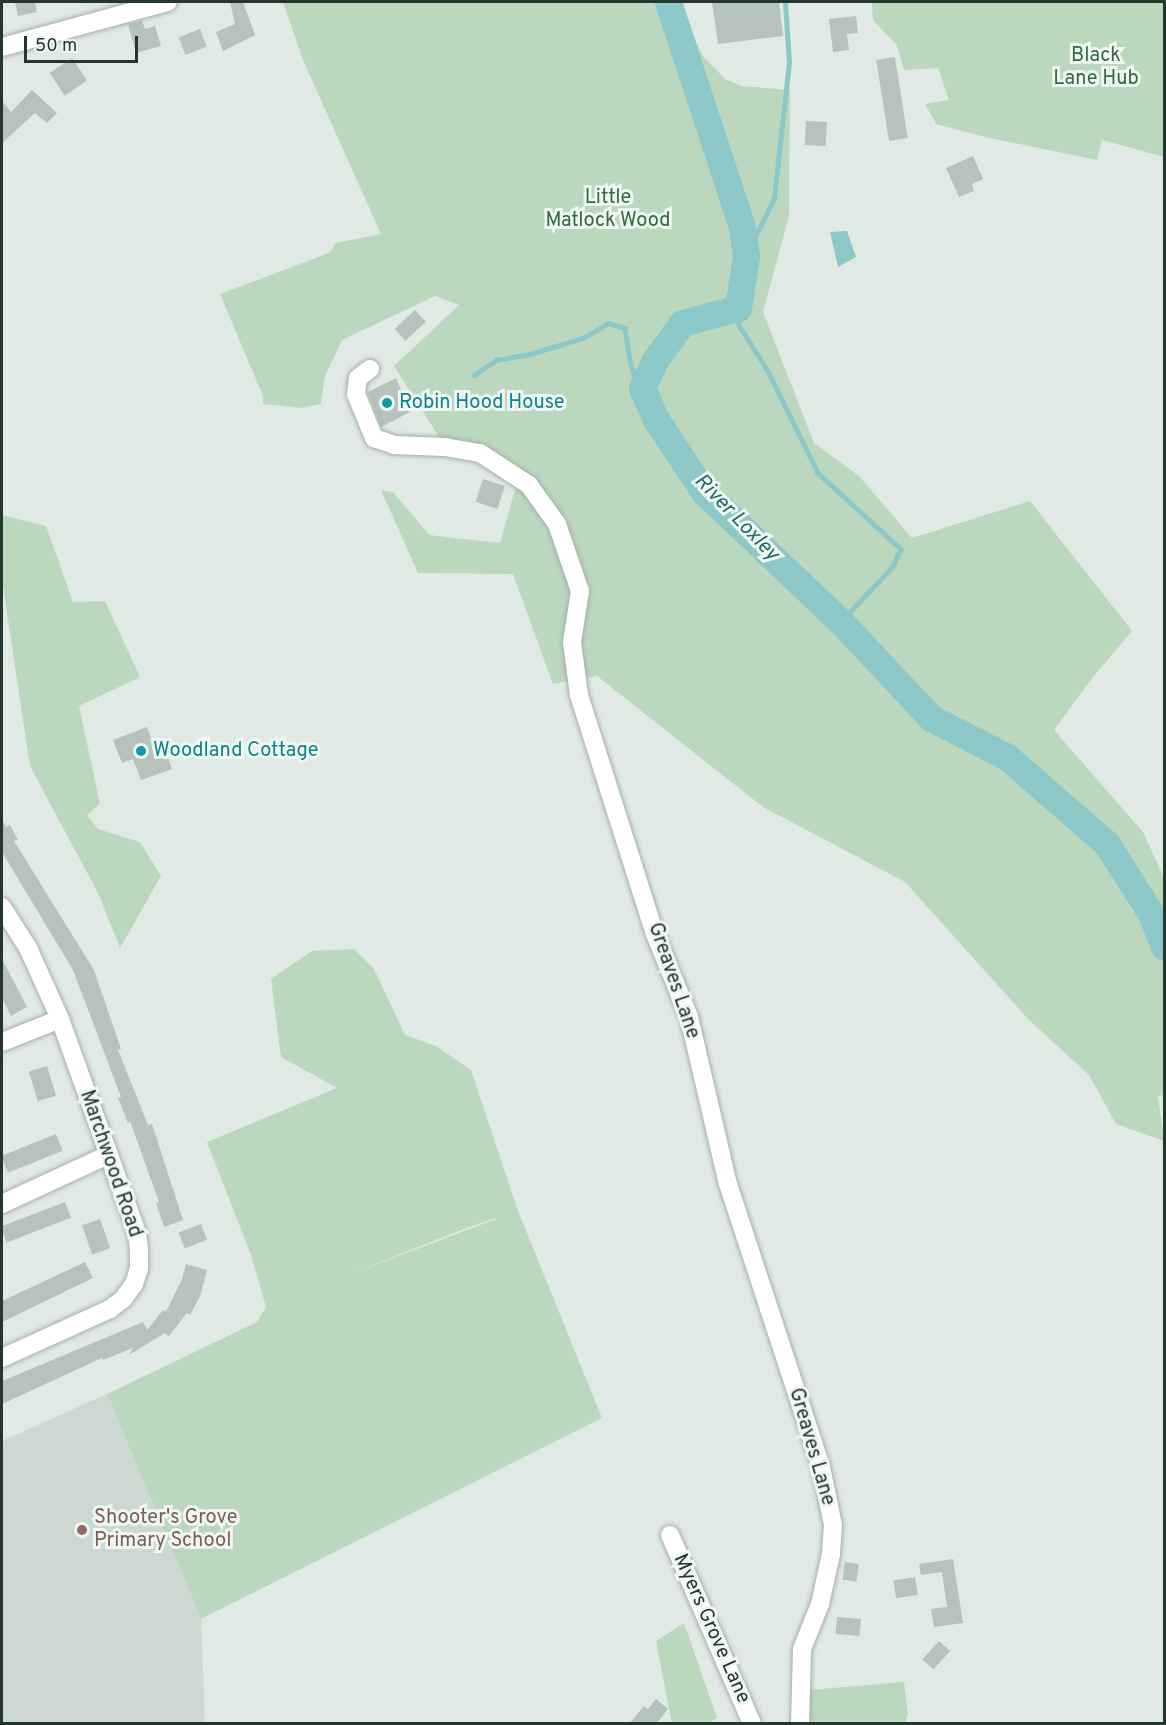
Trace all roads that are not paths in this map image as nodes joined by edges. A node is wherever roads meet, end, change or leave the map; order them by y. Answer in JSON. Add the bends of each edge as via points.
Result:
{"nodes":[{"id":1,"x":168,"y":2,"type":"edge"},
{"id":2,"x":2,"y":47,"type":"edge"},
{"id":3,"x":370,"y":369,"type":"dead end"},
{"id":4,"x":2,"y":907,"type":"edge"},
{"id":5,"x":60,"y":1019,"type":"junction"},
{"id":6,"x":2,"y":1042,"type":"edge"},
{"id":7,"x":108,"y":1155,"type":"junction"},
{"id":8,"x":2,"y":1204,"type":"edge"},
{"id":9,"x":2,"y":1358,"type":"edge"},
{"id":10,"x":670,"y":1535,"type":"dead end"},
{"id":11,"x":752,"y":1724,"type":"edge"},
{"id":12,"x":800,"y":1724,"type":"edge"}],
"edges":[{"from":1,"to":2,"type":"street"},
{"from":3,"to":12,"type":"street","name":"Greaves Lane","via":[[358,378],[356,394],[374,438],[394,445],[480,453],[529,485],[557,524],[580,591],[572,642],[579,695],[656,934],[689,1017],[728,1184],[821,1467],[833,1525],[820,1604],[802,1648]]},
{"from":4,"to":5,"type":"street","name":"Marchwood Road","via":[[28,948]]},
{"from":5,"to":6,"type":"street"},
{"from":5,"to":7,"type":"street","name":"Marchwood Road"},
{"from":7,"to":8,"type":"street"},
{"from":7,"to":9,"type":"street","name":"Marchwood Road","via":[[137,1233],[139,1268],[134,1284],[110,1310]]},
{"from":10,"to":11,"type":"street","name":"Myers Grove Lane"}]}
